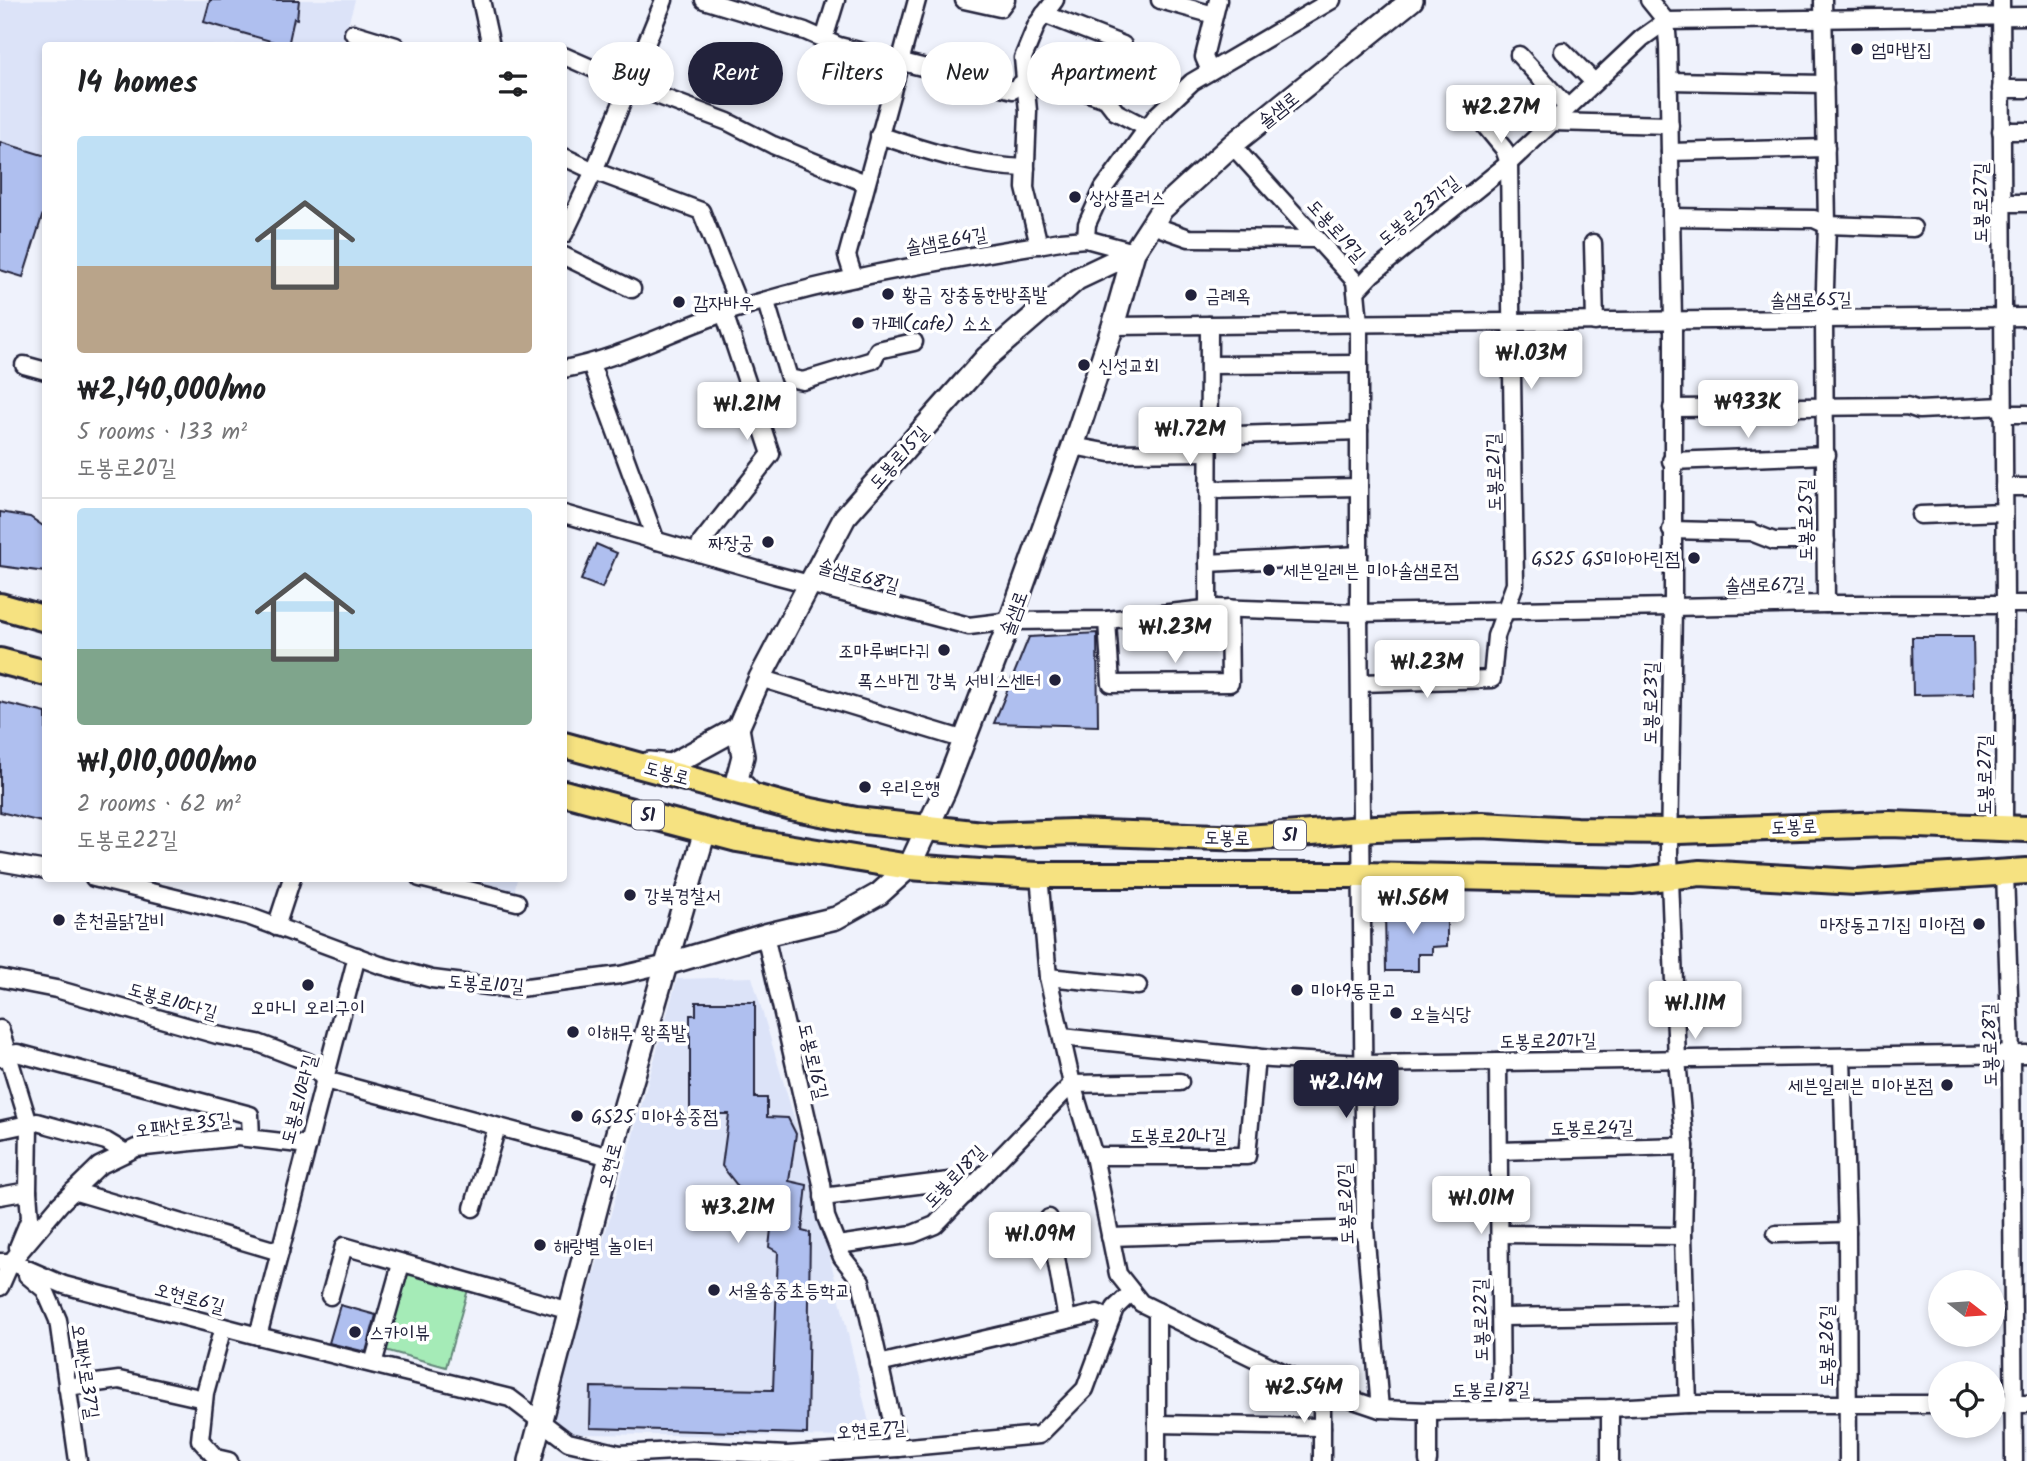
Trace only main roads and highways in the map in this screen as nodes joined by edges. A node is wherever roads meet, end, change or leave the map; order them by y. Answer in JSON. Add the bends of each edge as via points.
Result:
{"nodes":[{"id":1,"x":1412,"y":0,"type":"edge"},
{"id":2,"x":1134,"y":252,"type":"junction"},
{"id":3,"x":0,"y":606,"type":"edge"},
{"id":4,"x":42,"y":618,"type":"edge"},
{"id":5,"x":0,"y":661,"type":"edge"},
{"id":6,"x":42,"y":672,"type":"edge"},
{"id":7,"x":738,"y":728,"type":"junction"},
{"id":8,"x":567,"y":746,"type":"edge"},
{"id":9,"x":626,"y":761,"type":"junction"},
{"id":10,"x":567,"y":794,"type":"edge"},
{"id":11,"x":755,"y":798,"type":"junction"},
{"id":12,"x":928,"y":828,"type":"junction"},
{"id":13,"x":2016,"y":828,"type":"edge"},
{"id":14,"x":705,"y":831,"type":"junction"},
{"id":15,"x":909,"y":867,"type":"junction"},
{"id":16,"x":2016,"y":872,"type":"edge"},
{"id":17,"x":667,"y":964,"type":"junction"},
{"id":18,"x":530,"y":1461,"type":"edge"}],
"edges":[{"from":1,"to":2,"type":"main road","name":"솔샘로","via":[[1232,145],[1162,209]]},
{"from":2,"to":7,"type":"main road","name":"도봉로15길","via":[[1077,279],[987,357],[845,517]]},
{"from":2,"to":12,"type":"main road","name":"솔샘로","via":[[1073,446]]},
{"from":3,"to":4,"type":"main road"},
{"from":5,"to":6,"type":"main road"},
{"from":7,"to":9,"type":"main road","via":[[671,765]]},
{"from":7,"to":11,"type":"main road","via":[[743,756],[737,779]]},
{"from":8,"to":9,"type":"main road","name":"도봉로","number":"51"},
{"from":9,"to":11,"type":"main road","name":"도봉로","number":"51"},
{"from":10,"to":14,"type":"main road","name":"도봉로","number":"51"},
{"from":11,"to":12,"type":"main road","name":"도봉로","number":"51","via":[[856,820]]},
{"from":12,"to":13,"type":"main road","name":"도봉로","number":"51","via":[[991,835],[1073,832],[1247,838],[1482,825],[1670,831],[1889,824]]},
{"from":12,"to":15,"type":"main road","name":"솔샘로"},
{"from":14,"to":15,"type":"main road","name":"도봉로","number":"51"},
{"from":14,"to":17,"type":"main road","name":"오현로"},
{"from":15,"to":16,"type":"main road","name":"도봉로","number":"51","via":[[1039,875],[1632,881],[1700,873],[1856,882]]},
{"from":15,"to":17,"type":"main road","name":"도봉로10길","via":[[879,894],[836,918]]},
{"from":17,"to":18,"type":"main road","name":"오현로","via":[[610,1157]]}]}
